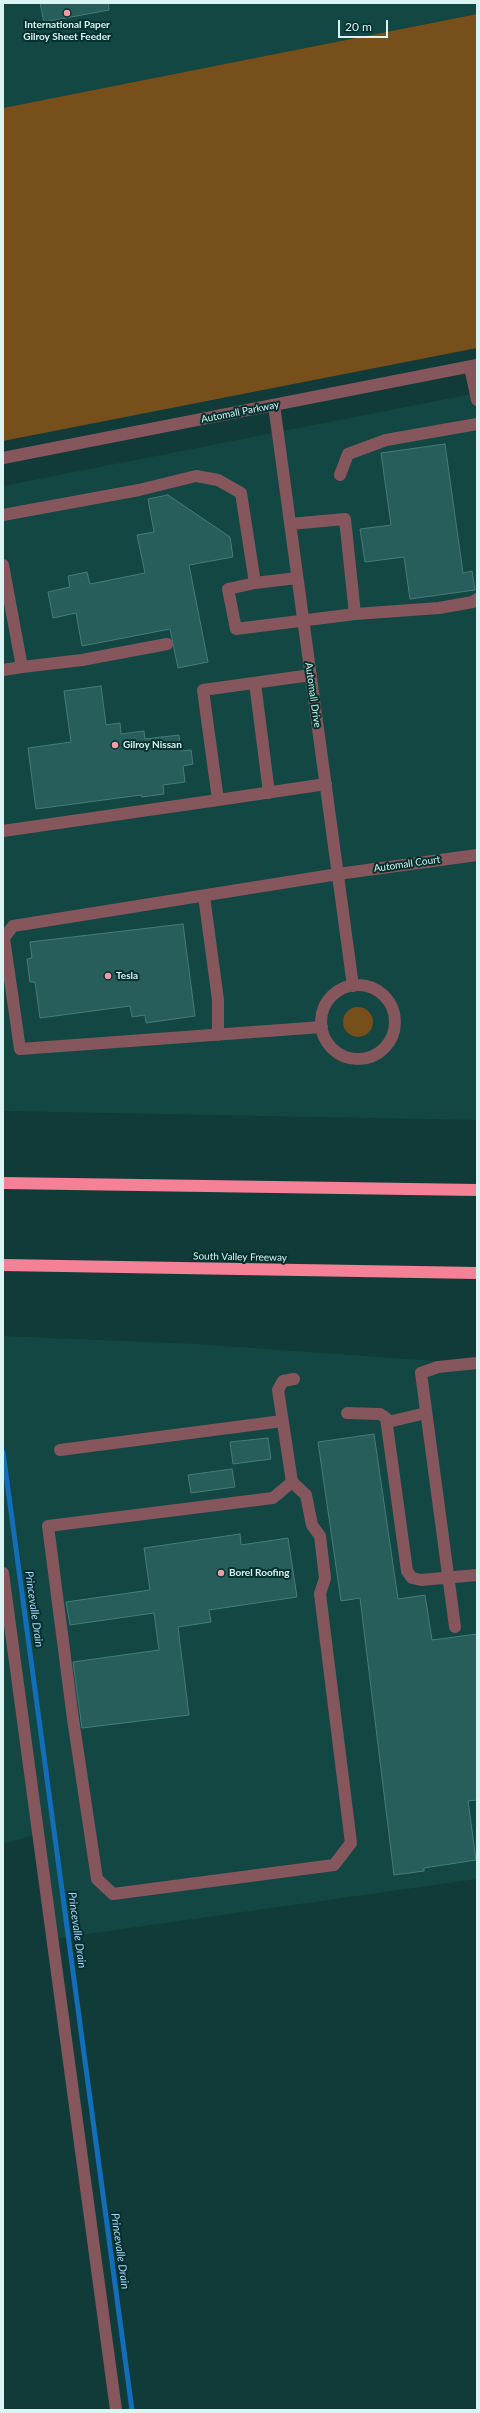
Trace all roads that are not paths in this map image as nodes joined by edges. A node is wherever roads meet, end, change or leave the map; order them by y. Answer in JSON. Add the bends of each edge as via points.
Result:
{"nodes":[{"id":1,"x":474,"y":366,"type":"edge"},
{"id":2,"x":477,"y":400,"type":"edge"},
{"id":3,"x":274,"y":405,"type":"junction"},
{"id":4,"x":477,"y":424,"type":"edge"},
{"id":5,"x":3,"y":458,"type":"edge"},
{"id":6,"x":340,"y":475,"type":"dead end"},
{"id":7,"x":3,"y":515,"type":"edge"},
{"id":8,"x":290,"y":524,"type":"junction"},
{"id":9,"x":3,"y":565,"type":"edge"},
{"id":10,"x":298,"y":578,"type":"junction"},
{"id":11,"x":255,"y":584,"type":"junction"},
{"id":12,"x":477,"y":599,"type":"edge"},
{"id":13,"x":355,"y":614,"type":"junction"},
{"id":14,"x":303,"y":621,"type":"junction"},
{"id":15,"x":167,"y":644,"type":"dead end"},
{"id":16,"x":22,"y":667,"type":"junction"},
{"id":17,"x":3,"y":670,"type":"edge"},
{"id":18,"x":311,"y":675,"type":"junction"},
{"id":19,"x":255,"y":683,"type":"junction"},
{"id":20,"x":326,"y":784,"type":"junction"},
{"id":21,"x":269,"y":792,"type":"junction"},
{"id":22,"x":218,"y":800,"type":"junction"},
{"id":23,"x":3,"y":831,"type":"edge"},
{"id":24,"x":477,"y":855,"type":"edge"},
{"id":25,"x":338,"y":874,"type":"junction"},
{"id":26,"x":204,"y":896,"type":"junction"},
{"id":27,"x":353,"y":986,"type":"junction"},
{"id":28,"x":322,"y":1027,"type":"junction"},
{"id":29,"x":218,"y":1035,"type":"junction"},
{"id":30,"x":3,"y":1183,"type":"edge"},
{"id":31,"x":477,"y":1190,"type":"edge"},
{"id":32,"x":3,"y":1266,"type":"edge"},
{"id":33,"x":477,"y":1273,"type":"edge"},
{"id":34,"x":477,"y":1363,"type":"edge"},
{"id":35,"x":294,"y":1379,"type":"dead end"},
{"id":36,"x":426,"y":1413,"type":"junction"},
{"id":37,"x":347,"y":1414,"type":"dead end"},
{"id":38,"x":282,"y":1421,"type":"junction"},
{"id":39,"x":388,"y":1422,"type":"junction"},
{"id":40,"x":60,"y":1450,"type":"dead end"},
{"id":41,"x":292,"y":1482,"type":"junction"},
{"id":42,"x":3,"y":1573,"type":"edge"},
{"id":43,"x":477,"y":1575,"type":"edge"},
{"id":44,"x":449,"y":1577,"type":"junction"},
{"id":45,"x":455,"y":1627,"type":"dead end"},
{"id":46,"x":116,"y":2410,"type":"edge"}],
"edges":[{"from":1,"to":2,"type":"street"},
{"from":1,"to":3,"type":"street","name":"Automall Parkway"},
{"from":3,"to":5,"type":"street","name":"Automall Parkway"},
{"from":3,"to":8,"type":"street","name":"Automall Drive"},
{"from":4,"to":6,"type":"street","via":[[386,440],[348,454]]},
{"from":7,"to":11,"type":"street","via":[[139,490],[196,476],[218,480],[241,493]]},
{"from":8,"to":10,"type":"street","name":"Automall Drive"},
{"from":8,"to":13,"type":"street","via":[[345,519]]},
{"from":9,"to":16,"type":"street"},
{"from":10,"to":11,"type":"street"},
{"from":10,"to":14,"type":"street","name":"Automall Drive"},
{"from":11,"to":14,"type":"street","via":[[228,589],[236,629]]},
{"from":12,"to":13,"type":"street","via":[[439,608]]},
{"from":13,"to":14,"type":"street"},
{"from":14,"to":18,"type":"street","name":"Automall Drive"},
{"from":15,"to":16,"type":"street","via":[[82,660]]},
{"from":16,"to":17,"type":"street"},
{"from":18,"to":19,"type":"street"},
{"from":18,"to":20,"type":"street","name":"Automall Drive"},
{"from":19,"to":21,"type":"street"},
{"from":19,"to":22,"type":"street","via":[[203,690]]},
{"from":20,"to":21,"type":"street"},
{"from":20,"to":25,"type":"street","name":"Automall Drive"},
{"from":21,"to":22,"type":"street"},
{"from":22,"to":23,"type":"street"},
{"from":24,"to":25,"type":"street","name":"Automall Court"},
{"from":25,"to":26,"type":"street","name":"Automall Court"},
{"from":25,"to":27,"type":"street","name":"Automall Drive"},
{"from":26,"to":29,"type":"street","via":[[218,1000]]},
{"from":26,"to":29,"type":"street","name":"Automall Court","via":[[13,926],[4,938],[20,1049]]},
{"from":27,"to":28,"type":"street","via":[[344,988],[330,999],[323,1013]]},
{"from":27,"to":28,"type":"street","via":[[375,989],[390,1004],[395,1024],[387,1045],[366,1058],[346,1057],[330,1046]]},
{"from":28,"to":29,"type":"street"},
{"from":30,"to":31,"type":"highway"},
{"from":32,"to":33,"type":"highway","name":"South Valley Freeway"},
{"from":34,"to":36,"type":"street","via":[[438,1367],[421,1373]]},
{"from":35,"to":38,"type":"street","via":[[283,1381],[278,1390]]},
{"from":36,"to":39,"type":"street"},
{"from":36,"to":44,"type":"street"},
{"from":37,"to":39,"type":"street","via":[[380,1414]]},
{"from":38,"to":40,"type":"street"},
{"from":38,"to":41,"type":"street"},
{"from":39,"to":44,"type":"street","via":[[407,1571],[412,1578],[420,1580]]},
{"from":41,"to":41,"type":"street","via":[[306,1496],[312,1526],[320,1536],[325,1578],[320,1594],[350,1843],[334,1865],[113,1894],[97,1879],[48,1526],[273,1498]]},
{"from":42,"to":46,"type":"street"},
{"from":43,"to":44,"type":"street"},
{"from":44,"to":45,"type":"street"}]}
